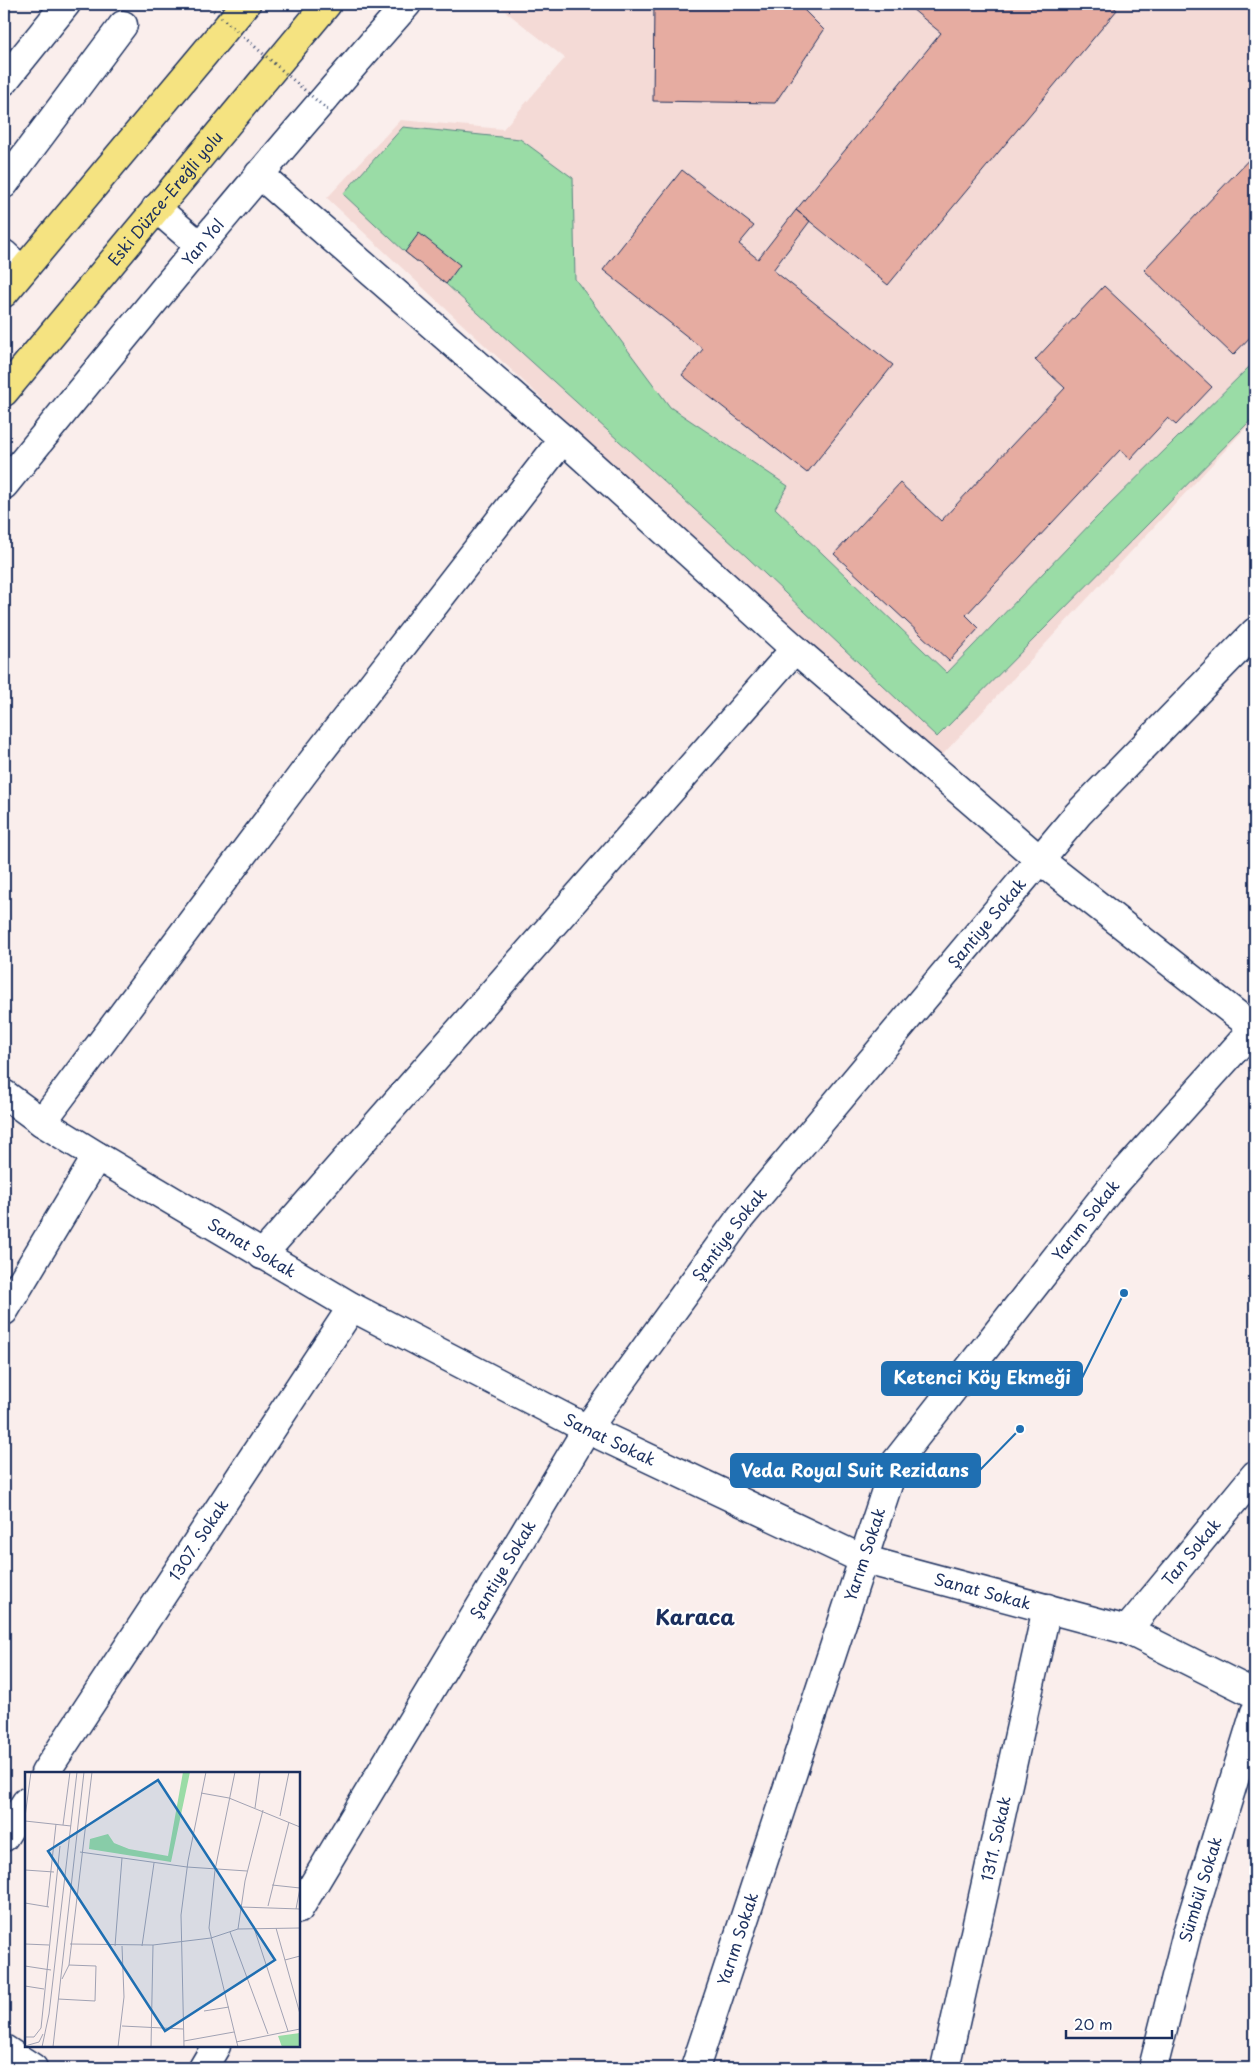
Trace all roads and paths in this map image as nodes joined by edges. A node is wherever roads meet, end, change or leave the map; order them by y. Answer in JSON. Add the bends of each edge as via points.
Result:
{"nodes":[{"id":1,"x":66,"y":4,"type":"edge"},
{"id":2,"x":206,"y":4,"type":"edge"},
{"id":3,"x":246,"y":4,"type":"edge"},
{"id":4,"x":327,"y":4,"type":"edge"},
{"id":5,"x":408,"y":4,"type":"edge"},
{"id":6,"x":123,"y":25,"type":"dead end"},
{"id":7,"x":4,"y":81,"type":"edge"},
{"id":8,"x":331,"y":113,"type":"dead end"},
{"id":9,"x":259,"y":174,"type":"junction"},
{"id":10,"x":4,"y":184,"type":"edge"},
{"id":11,"x":156,"y":208,"type":"junction"},
{"id":12,"x":199,"y":244,"type":"junction"},
{"id":13,"x":13,"y":263,"type":"edge"},
{"id":14,"x":4,"y":293,"type":"edge"},
{"id":15,"x":4,"y":392,"type":"edge"},
{"id":16,"x":563,"y":439,"type":"junction"},
{"id":17,"x":4,"y":485,"type":"edge"},
{"id":18,"x":1255,"y":632,"type":"edge"},
{"id":19,"x":795,"y":650,"type":"junction"},
{"id":20,"x":1040,"y":860,"type":"junction"},
{"id":21,"x":1255,"y":1028,"type":"edge"},
{"id":22,"x":4,"y":1094,"type":"edge"},
{"id":23,"x":42,"y":1122,"type":"junction"},
{"id":24,"x":97,"y":1156,"type":"junction"},
{"id":25,"x":262,"y":1255,"type":"junction"},
{"id":26,"x":352,"y":1307,"type":"junction"},
{"id":27,"x":4,"y":1311,"type":"edge"},
{"id":28,"x":587,"y":1429,"type":"junction"},
{"id":29,"x":1255,"y":1475,"type":"edge"},
{"id":30,"x":862,"y":1559,"type":"junction"},
{"id":31,"x":1047,"y":1608,"type":"junction"},
{"id":32,"x":1126,"y":1630,"type":"junction"},
{"id":33,"x":1255,"y":1694,"type":"edge"},
{"id":34,"x":1255,"y":1712,"type":"edge"},
{"id":35,"x":47,"y":1772,"type":"edge"},
{"id":36,"x":25,"y":1804,"type":"edge"},
{"id":37,"x":4,"y":1837,"type":"edge"},
{"id":38,"x":300,"y":1907,"type":"edge"},
{"id":39,"x":215,"y":2047,"type":"edge"},
{"id":40,"x":4,"y":2049,"type":"edge"},
{"id":41,"x":33,"y":2068,"type":"edge"},
{"id":42,"x":203,"y":2068,"type":"edge"},
{"id":43,"x":695,"y":2068,"type":"edge"},
{"id":44,"x":945,"y":2068,"type":"edge"},
{"id":45,"x":1153,"y":2068,"type":"edge"}],
"edges":[{"from":1,"to":7,"type":"street"},
{"from":2,"to":8,"type":"path","bridge":true},
{"from":3,"to":13,"type":"main road"},
{"from":4,"to":11,"type":"main road","name":"Eski Düzce-Ereğli yolu"},
{"from":5,"to":9,"type":"street","name":"Yan Yol"},
{"from":6,"to":10,"type":"street"},
{"from":9,"to":12,"type":"street","name":"Yan Yol"},
{"from":9,"to":16,"type":"street"},
{"from":11,"to":12,"type":"street"},
{"from":11,"to":15,"type":"main road","name":"Eski Düzce-Ereğli yolu"},
{"from":12,"to":17,"type":"street","name":"Yan Yol"},
{"from":13,"to":14,"type":"main road"},
{"from":16,"to":19,"type":"street"},
{"from":16,"to":23,"type":"street","via":[[305,771]]},
{"from":18,"to":20,"type":"street","name":"Şantiye Sokak","via":[[1078,814]]},
{"from":19,"to":20,"type":"street"},
{"from":19,"to":25,"type":"street"},
{"from":20,"to":21,"type":"street"},
{"from":20,"to":28,"type":"street","name":"Şantiye Sokak","via":[[740,1218]]},
{"from":21,"to":30,"type":"street","name":"Yarım Sokak","via":[[1110,1189],[895,1463]]},
{"from":22,"to":23,"type":"street","name":"Sanat Sokak"},
{"from":23,"to":24,"type":"street","name":"Sanat Sokak"},
{"from":24,"to":25,"type":"street","name":"Sanat Sokak"},
{"from":24,"to":27,"type":"street"},
{"from":25,"to":26,"type":"street","name":"Sanat Sokak"},
{"from":26,"to":28,"type":"street","name":"Sanat Sokak"},
{"from":26,"to":35,"type":"street","name":"1307. Sokak"},
{"from":28,"to":30,"type":"street","name":"Sanat Sokak"},
{"from":28,"to":38,"type":"street","name":"Şantiye Sokak"},
{"from":29,"to":32,"type":"street","name":"Tan Sokak"},
{"from":30,"to":31,"type":"street","name":"Sanat Sokak"},
{"from":30,"to":43,"type":"street","name":"Yarım Sokak"},
{"from":31,"to":32,"type":"street","name":"Sanat Sokak"},
{"from":31,"to":44,"type":"street","name":"1311. Sokak"},
{"from":32,"to":33,"type":"street","name":"Sanat Sokak"},
{"from":34,"to":45,"type":"street","name":"Sümbül Sokak","via":[[1187,1934]]},
{"from":36,"to":37,"type":"street"},
{"from":39,"to":42,"type":"street"},
{"from":40,"to":41,"type":"street"}]}
